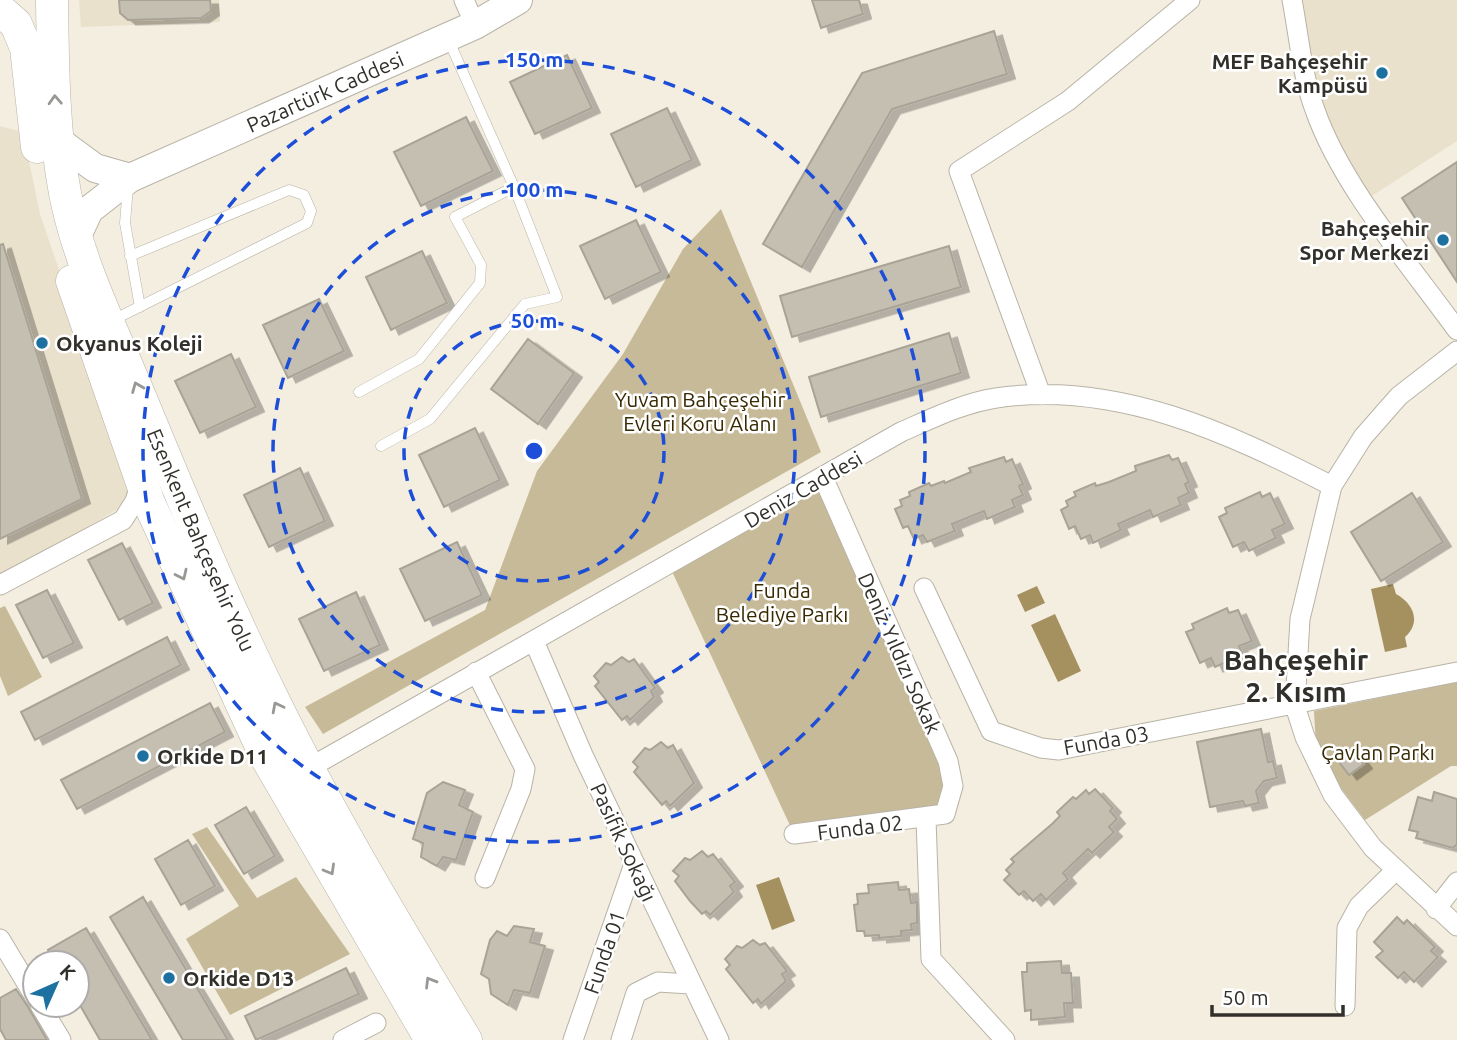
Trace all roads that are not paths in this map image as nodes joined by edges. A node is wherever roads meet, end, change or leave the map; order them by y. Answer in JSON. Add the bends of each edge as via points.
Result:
{"nodes":[{"id":1,"x":51,"y":0,"type":"edge"},
{"id":2,"x":518,"y":0,"type":"edge"},
{"id":3,"x":1190,"y":0,"type":"edge"},
{"id":4,"x":1292,"y":0,"type":"edge"},
{"id":5,"x":470,"y":12,"type":"edge"},
{"id":6,"x":7,"y":20,"type":"edge"},
{"id":7,"x":447,"y":37,"type":"junction"},
{"id":8,"x":57,"y":140,"type":"junction"},
{"id":9,"x":130,"y":178,"type":"junction"},
{"id":10,"x":514,"y":187,"type":"junction"},
{"id":11,"x":76,"y":238,"type":"junction"},
{"id":12,"x":130,"y":256,"type":"junction"},
{"id":13,"x":140,"y":307,"type":"junction"},
{"id":14,"x":110,"y":321,"type":"junction"},
{"id":15,"x":1457,"y":330,"type":"edge"},
{"id":16,"x":1457,"y":351,"type":"edge"},
{"id":17,"x":359,"y":392,"type":"dead end"},
{"id":18,"x":1041,"y":395,"type":"junction"},
{"id":19,"x":382,"y":446,"type":"dead end"},
{"id":20,"x":823,"y":477,"type":"junction"},
{"id":21,"x":141,"y":480,"type":"junction"},
{"id":22,"x":1332,"y":486,"type":"junction"},
{"id":23,"x":123,"y":520,"type":"junction"},
{"id":24,"x":165,"y":537,"type":"junction"},
{"id":25,"x":0,"y":585,"type":"edge"},
{"id":26,"x":924,"y":589,"type":"dead end"},
{"id":27,"x":534,"y":640,"type":"junction"},
{"id":28,"x":476,"y":671,"type":"junction"},
{"id":29,"x":1457,"y":673,"type":"edge"},
{"id":30,"x":1295,"y":706,"type":"junction"},
{"id":31,"x":309,"y":768,"type":"junction"},
{"id":32,"x":281,"y":784,"type":"junction"},
{"id":33,"x":926,"y":819,"type":"junction"},
{"id":34,"x":793,"y":834,"type":"dead end"},
{"id":35,"x":634,"y":864,"type":"junction"},
{"id":36,"x":1395,"y":870,"type":"junction"},
{"id":37,"x":485,"y":878,"type":"dead end"},
{"id":38,"x":1457,"y":882,"type":"edge"},
{"id":39,"x":1436,"y":909,"type":"junction"},
{"id":40,"x":1457,"y":926,"type":"edge"},
{"id":41,"x":0,"y":939,"type":"edge"},
{"id":42,"x":21,"y":974,"type":"edge"},
{"id":43,"x":690,"y":984,"type":"junction"},
{"id":44,"x":1345,"y":1006,"type":"dead end"},
{"id":45,"x":48,"y":1019,"type":"edge"},
{"id":46,"x":376,"y":1023,"type":"dead end"},
{"id":47,"x":61,"y":1040,"type":"edge"},
{"id":48,"x":343,"y":1040,"type":"edge"},
{"id":49,"x":431,"y":1040,"type":"edge"},
{"id":50,"x":466,"y":1040,"type":"edge"},
{"id":51,"x":573,"y":1040,"type":"edge"},
{"id":52,"x":621,"y":1040,"type":"edge"},
{"id":53,"x":719,"y":1040,"type":"edge"},
{"id":54,"x":1005,"y":1040,"type":"edge"}],
"edges":[{"from":1,"to":6,"type":"main road","name":"Esenkent Bahçeşehir Yolu","via":[[32,17]]},
{"from":8,"to":1,"type":"main road","name":"Esenkent Bahçeşehir Yolu","one_way":true},
{"from":2,"to":5,"type":"street","name":"Pazartürk Caddesi"},
{"from":3,"to":18,"type":"street","via":[[1068,101],[959,171]]},
{"from":4,"to":15,"type":"street","via":[[1314,108],[1325,134],[1364,201]]},
{"from":5,"to":7,"type":"street","name":"Pazartürk Caddesi"},
{"from":6,"to":21,"type":"main road","name":"Esenkent Bahçeşehir Yolu","via":[[21,32],[29,60],[49,215]]},
{"from":7,"to":9,"type":"street","name":"Pazartürk Caddesi"},
{"from":7,"to":10,"type":"lane"},
{"from":8,"to":9,"type":"street","via":[[94,168]]},
{"from":8,"to":11,"type":"main road","name":"Esenkent Bahçeşehir Yolu"},
{"from":9,"to":11,"type":"street","name":"Pazartürk Caddesi","via":[[89,210]]},
{"from":9,"to":12,"type":"lane","via":[[125,223]]},
{"from":10,"to":17,"type":"lane","via":[[455,217],[481,265],[480,283],[419,359]]},
{"from":10,"to":19,"type":"lane","via":[[557,297],[525,304],[430,419]]},
{"from":11,"to":14,"type":"main road","name":"Esenkent Bahçeşehir Yolu"},
{"from":12,"to":13,"type":"lane"},
{"from":12,"to":13,"type":"lane","via":[[289,191],[304,195],[311,211],[307,223]]},
{"from":13,"to":14,"type":"lane"},
{"from":31,"to":14,"type":"main road","name":"Esenkent Bahçeşehir Yolu","one_way":true,"via":[[232,614]]},
{"from":16,"to":22,"type":"street","via":[[1390,406],[1363,437]]},
{"from":18,"to":20,"type":"street","name":"Deniz Caddesi","via":[[995,398],[954,409],[901,432]]},
{"from":18,"to":22,"type":"street","name":"Deniz Caddesi","via":[[1115,401],[1185,418],[1251,444]]},
{"from":20,"to":27,"type":"street","name":"Deniz Caddesi"},
{"from":20,"to":33,"type":"street","name":"Deniz Yıldızı Sokak","via":[[948,761],[953,786],[945,814]]},
{"from":21,"to":23,"type":"street"},
{"from":21,"to":24,"type":"main road","name":"Esenkent Bahçeşehir Yolu"},
{"from":22,"to":30,"type":"street","via":[[1300,619]]},
{"from":23,"to":24,"type":"street","via":[[145,524]]},
{"from":23,"to":25,"type":"street"},
{"from":24,"to":32,"type":"main road","name":"Esenkent Bahçeşehir Yolu","one_way":true},
{"from":26,"to":30,"type":"street","name":"Funda 03","via":[[991,732],[1041,748],[1059,750]]},
{"from":27,"to":28,"type":"street","name":"Deniz Caddesi"},
{"from":27,"to":35,"type":"street","name":"Pasifik Sokağı"},
{"from":28,"to":31,"type":"street","name":"Deniz Caddesi"},
{"from":28,"to":37,"type":"street","via":[[524,769],[521,789]]},
{"from":29,"to":30,"type":"street","name":"Funda 03"},
{"from":30,"to":36,"type":"street","via":[[1334,795]]},
{"from":31,"to":32,"type":"main road"},
{"from":50,"to":31,"type":"main road","name":"Esenkent Bahçeşehir Yolu","one_way":true},
{"from":32,"to":49,"type":"main road","name":"Esenkent Bahçeşehir Yolu","one_way":true},
{"from":33,"to":34,"type":"street","name":"Funda 02"},
{"from":33,"to":54,"type":"street","via":[[931,959]]},
{"from":35,"to":43,"type":"street","name":"Pasifik Sokağı"},
{"from":35,"to":51,"type":"street","name":"Funda 01"},
{"from":36,"to":39,"type":"street"},
{"from":36,"to":44,"type":"street","via":[[1359,906],[1347,928]]},
{"from":38,"to":39,"type":"street"},
{"from":39,"to":40,"type":"street"},
{"from":41,"to":42,"type":"street"},
{"from":43,"to":52,"type":"street","name":"Funda 01","via":[[658,982],[636,993]]},
{"from":43,"to":53,"type":"street","name":"Pasifik Sokağı"},
{"from":45,"to":47,"type":"street"},
{"from":46,"to":48,"type":"street"}]}
